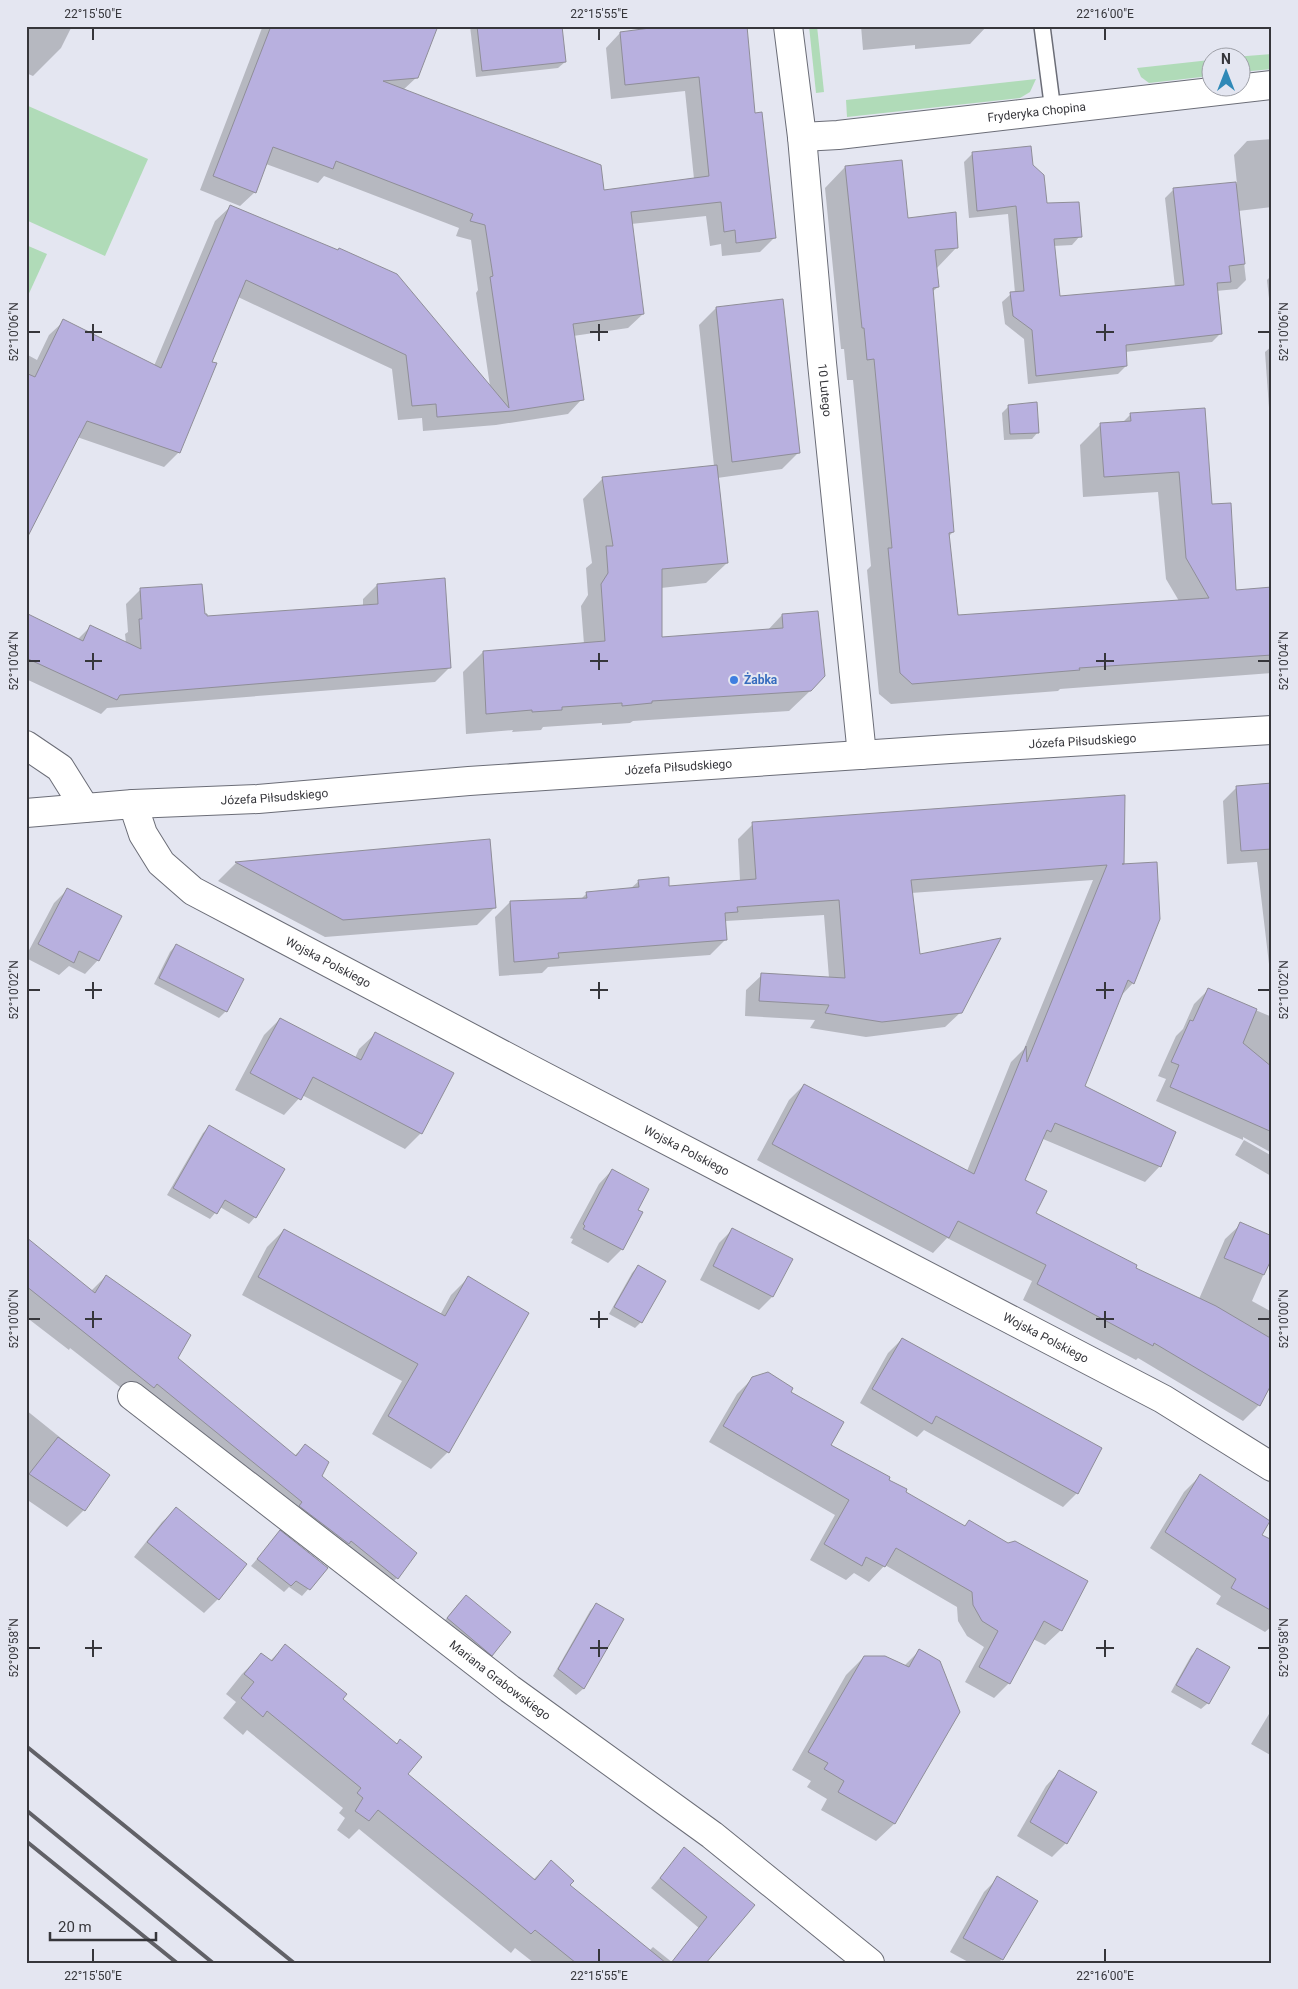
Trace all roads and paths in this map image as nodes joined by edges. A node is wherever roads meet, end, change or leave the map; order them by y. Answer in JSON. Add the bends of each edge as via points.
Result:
{"nodes":[{"id":1,"x":788,"y":26,"type":"edge"},
{"id":2,"x":1042,"y":26,"type":"edge"},
{"id":3,"x":1272,"y":85,"type":"edge"},
{"id":4,"x":1053,"y":110,"type":"junction"},
{"id":5,"x":802,"y":137,"type":"junction"},
{"id":6,"x":1272,"y":730,"type":"edge"},
{"id":7,"x":26,"y":745,"type":"edge"},
{"id":8,"x":862,"y":755,"type":"junction"},
{"id":9,"x":133,"y":804,"type":"junction"},
{"id":10,"x":85,"y":808,"type":"junction"},
{"id":11,"x":26,"y":813,"type":"edge"},
{"id":12,"x":132,"y":1396,"type":"dead end"},
{"id":13,"x":1272,"y":1468,"type":"edge"},
{"id":14,"x":870,"y":1963,"type":"edge"}],
"edges":[{"from":1,"to":5,"type":"street","name":"10 Lutego"},
{"from":2,"to":4,"type":"lane"},
{"from":3,"to":4,"type":"street","name":"Fryderyka Chopina"},
{"from":4,"to":5,"type":"street","name":"Fryderyka Chopina"},
{"from":5,"to":8,"type":"street","name":"10 Lutego"},
{"from":6,"to":8,"type":"street","name":"Józefa Piłsudskiego"},
{"from":7,"to":10,"type":"street","via":[[60,768]]},
{"from":8,"to":9,"type":"street","name":"Józefa Piłsudskiego","via":[[258,799]]},
{"from":9,"to":10,"type":"street","name":"Józefa Piłsudskiego"},
{"from":9,"to":13,"type":"street","name":"Wojska Polskiego","via":[[143,834],[161,863],[194,891],[536,1073],[1163,1398]]},
{"from":10,"to":11,"type":"street","name":"Józefa Piłsudskiego"},
{"from":12,"to":14,"type":"street","name":"Mariana Grabowskiego","via":[[510,1689],[712,1835]]}]}
